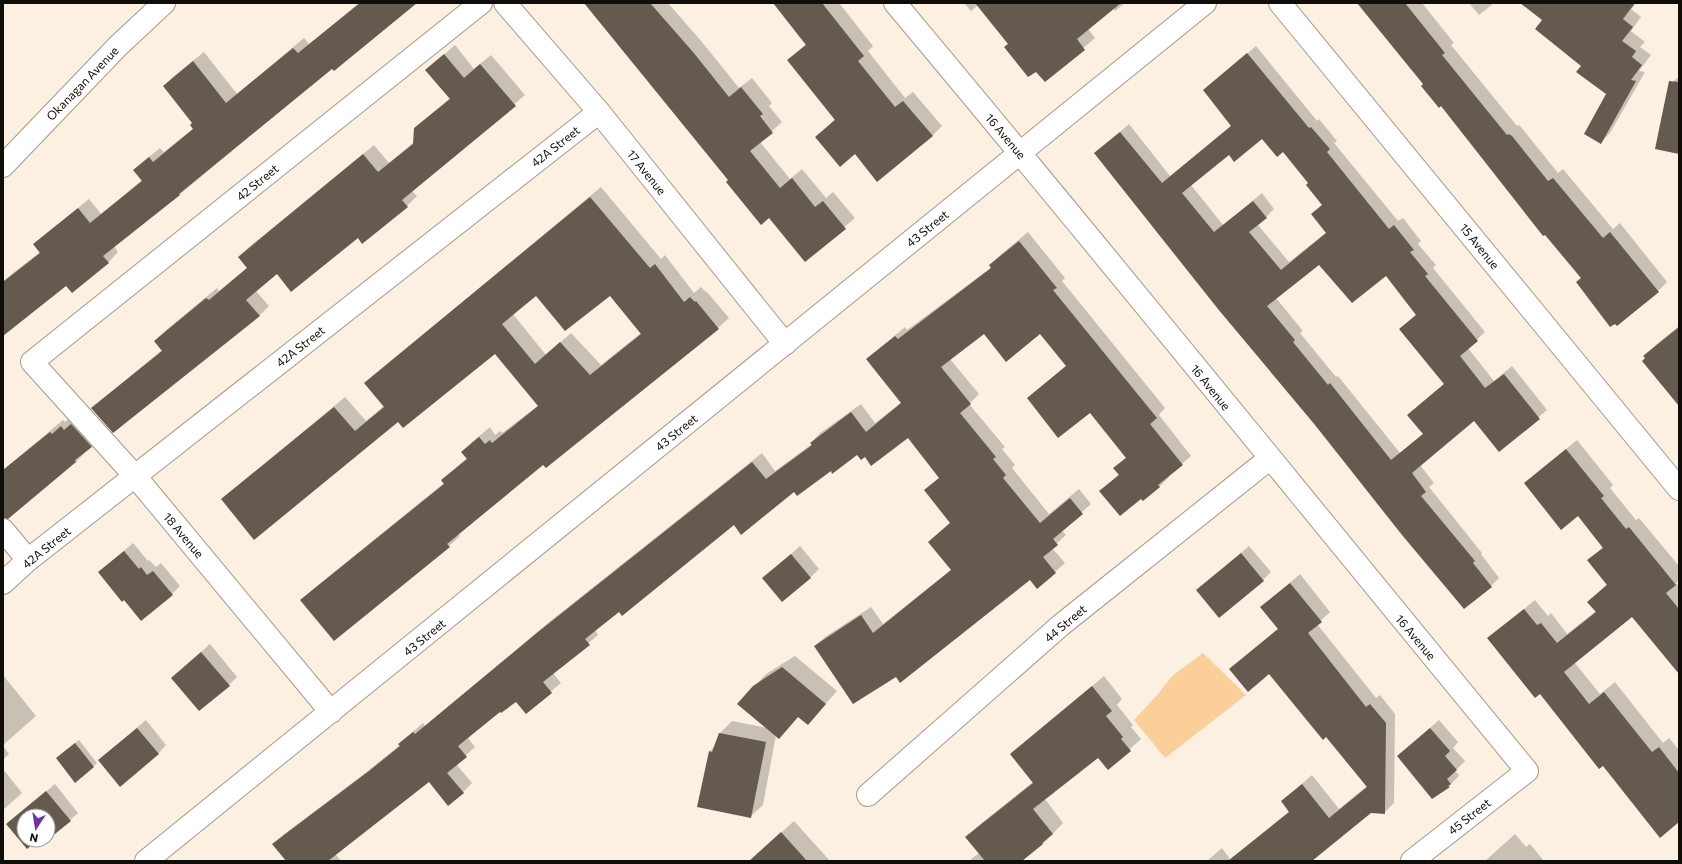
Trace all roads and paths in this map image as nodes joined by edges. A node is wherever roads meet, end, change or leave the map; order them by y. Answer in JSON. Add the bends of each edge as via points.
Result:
{"nodes":[{"id":1,"x":164,"y":3,"type":"edge"},
{"id":2,"x":481,"y":3,"type":"edge"},
{"id":3,"x":505,"y":3,"type":"edge"},
{"id":4,"x":895,"y":3,"type":"edge"},
{"id":5,"x":1205,"y":3,"type":"edge"},
{"id":6,"x":1280,"y":3,"type":"edge"},
{"id":7,"x":599,"y":112,"type":"junction"},
{"id":8,"x":1020,"y":152,"type":"junction"},
{"id":9,"x":3,"y":166,"type":"edge"},
{"id":10,"x":785,"y":344,"type":"junction"},
{"id":11,"x":32,"y":362,"type":"joint"},
{"id":12,"x":1269,"y":459,"type":"junction"},
{"id":13,"x":135,"y":476,"type":"junction"},
{"id":14,"x":1679,"y":489,"type":"edge"},
{"id":15,"x":3,"y":530,"type":"edge"},
{"id":16,"x":28,"y":560,"type":"junction"},
{"id":17,"x":3,"y":583,"type":"edge"},
{"id":18,"x":331,"y":712,"type":"junction"},
{"id":19,"x":1527,"y":771,"type":"joint"},
{"id":20,"x":868,"y":794,"type":"dead end"},
{"id":21,"x":146,"y":861,"type":"edge"},
{"id":22,"x":1412,"y":861,"type":"edge"}],
"edges":[{"from":1,"to":9,"type":"street","name":"Okanagan Avenue","via":[[118,46]]},
{"from":2,"to":11,"type":"street","name":"42 Street"},
{"from":3,"to":7,"type":"street","name":"17 Avenue"},
{"from":4,"to":8,"type":"street","name":"16 Avenue"},
{"from":5,"to":8,"type":"street","name":"43 Street"},
{"from":6,"to":14,"type":"street","name":"15 Avenue"},
{"from":7,"to":10,"type":"street","name":"17 Avenue"},
{"from":7,"to":13,"type":"street","name":"42A Street"},
{"from":8,"to":10,"type":"street","name":"43 Street"},
{"from":8,"to":12,"type":"street","name":"16 Avenue"},
{"from":10,"to":18,"type":"street","name":"43 Street"},
{"from":11,"to":13,"type":"street","name":"18 Avenue"},
{"from":12,"to":19,"type":"street","name":"16 Avenue"},
{"from":12,"to":20,"type":"street","name":"44 Street","via":[[1061,625]]},
{"from":13,"to":16,"type":"street","name":"42A Street"},
{"from":13,"to":18,"type":"street","name":"18 Avenue"},
{"from":15,"to":16,"type":"street"},
{"from":16,"to":17,"type":"street","name":"42A Street"},
{"from":18,"to":21,"type":"street","name":"43 Street"},
{"from":19,"to":22,"type":"street","name":"45 Street"}]}
